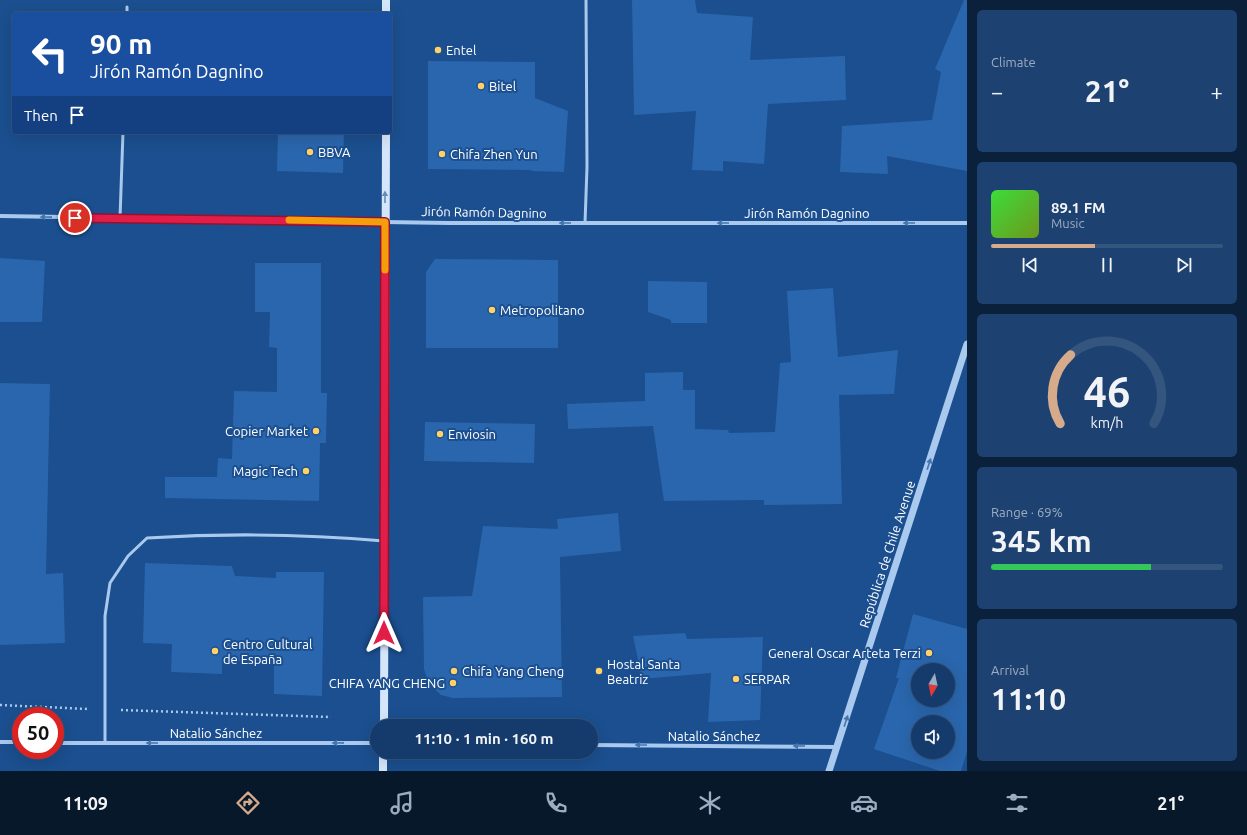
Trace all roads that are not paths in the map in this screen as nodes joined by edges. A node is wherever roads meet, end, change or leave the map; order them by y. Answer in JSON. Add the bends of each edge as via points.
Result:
{"nodes":[{"id":1,"x":386,"y":0,"type":"edge"},
{"id":2,"x":586,"y":0,"type":"edge"},
{"id":3,"x":127,"y":7,"type":"dead end"},
{"id":4,"x":127,"y":12,"type":"edge"},
{"id":5,"x":386,"y":12,"type":"edge"},
{"id":6,"x":123,"y":134,"type":"edge"},
{"id":7,"x":386,"y":134,"type":"edge"},
{"id":8,"x":0,"y":216,"type":"edge"},
{"id":9,"x":120,"y":218,"type":"junction"},
{"id":10,"x":385,"y":222,"type":"junction"},
{"id":11,"x":586,"y":223,"type":"junction"},
{"id":12,"x":967,"y":223,"type":"edge"},
{"id":13,"x":967,"y":344,"type":"edge"},
{"id":14,"x":384,"y":541,"type":"junction"},
{"id":15,"x":384,"y":719,"type":"edge"},
{"id":16,"x":0,"y":742,"type":"edge"},
{"id":17,"x":12,"y":742,"type":"edge"},
{"id":18,"x":64,"y":743,"type":"edge"},
{"id":19,"x":105,"y":743,"type":"junction"},
{"id":20,"x":370,"y":743,"type":"edge"},
{"id":21,"x":598,"y":745,"type":"edge"},
{"id":22,"x":838,"y":747,"type":"junction"},
{"id":23,"x":383,"y":759,"type":"edge"},
{"id":24,"x":383,"y":771,"type":"edge"},
{"id":25,"x":829,"y":771,"type":"edge"}],
"edges":[{"from":1,"to":5,"type":"main road"},
{"from":2,"to":11,"type":"lane"},
{"from":3,"to":4,"type":"lane"},
{"from":6,"to":9,"type":"lane"},
{"from":10,"to":7,"type":"main road","one_way":true},
{"from":9,"to":8,"type":"street","name":"Jirón Ramón Dagnino","one_way":true},
{"from":9,"to":10,"type":"street","name":"Jirón Ramón Dagnino"},
{"from":11,"to":10,"type":"street","name":"Jirón Ramón Dagnino","one_way":true},
{"from":10,"to":14,"type":"main road"},
{"from":12,"to":11,"type":"street","name":"Jirón Ramón Dagnino","one_way":true},
{"from":22,"to":13,"type":"street","name":"República de Chile Avenue","one_way":true},
{"from":14,"to":15,"type":"main road"},
{"from":14,"to":19,"type":"lane","via":[[330,536],[147,538],[128,556],[110,583],[105,616]]},
{"from":16,"to":17,"type":"street"},
{"from":18,"to":19,"type":"street","name":"Natalio Sánchez"},
{"from":20,"to":19,"type":"street","name":"Natalio Sánchez","one_way":true},
{"from":22,"to":21,"type":"street","name":"Natalio Sánchez","one_way":true},
{"from":22,"to":25,"type":"street","name":"República de Chile Avenue"},
{"from":23,"to":24,"type":"main road"}]}
